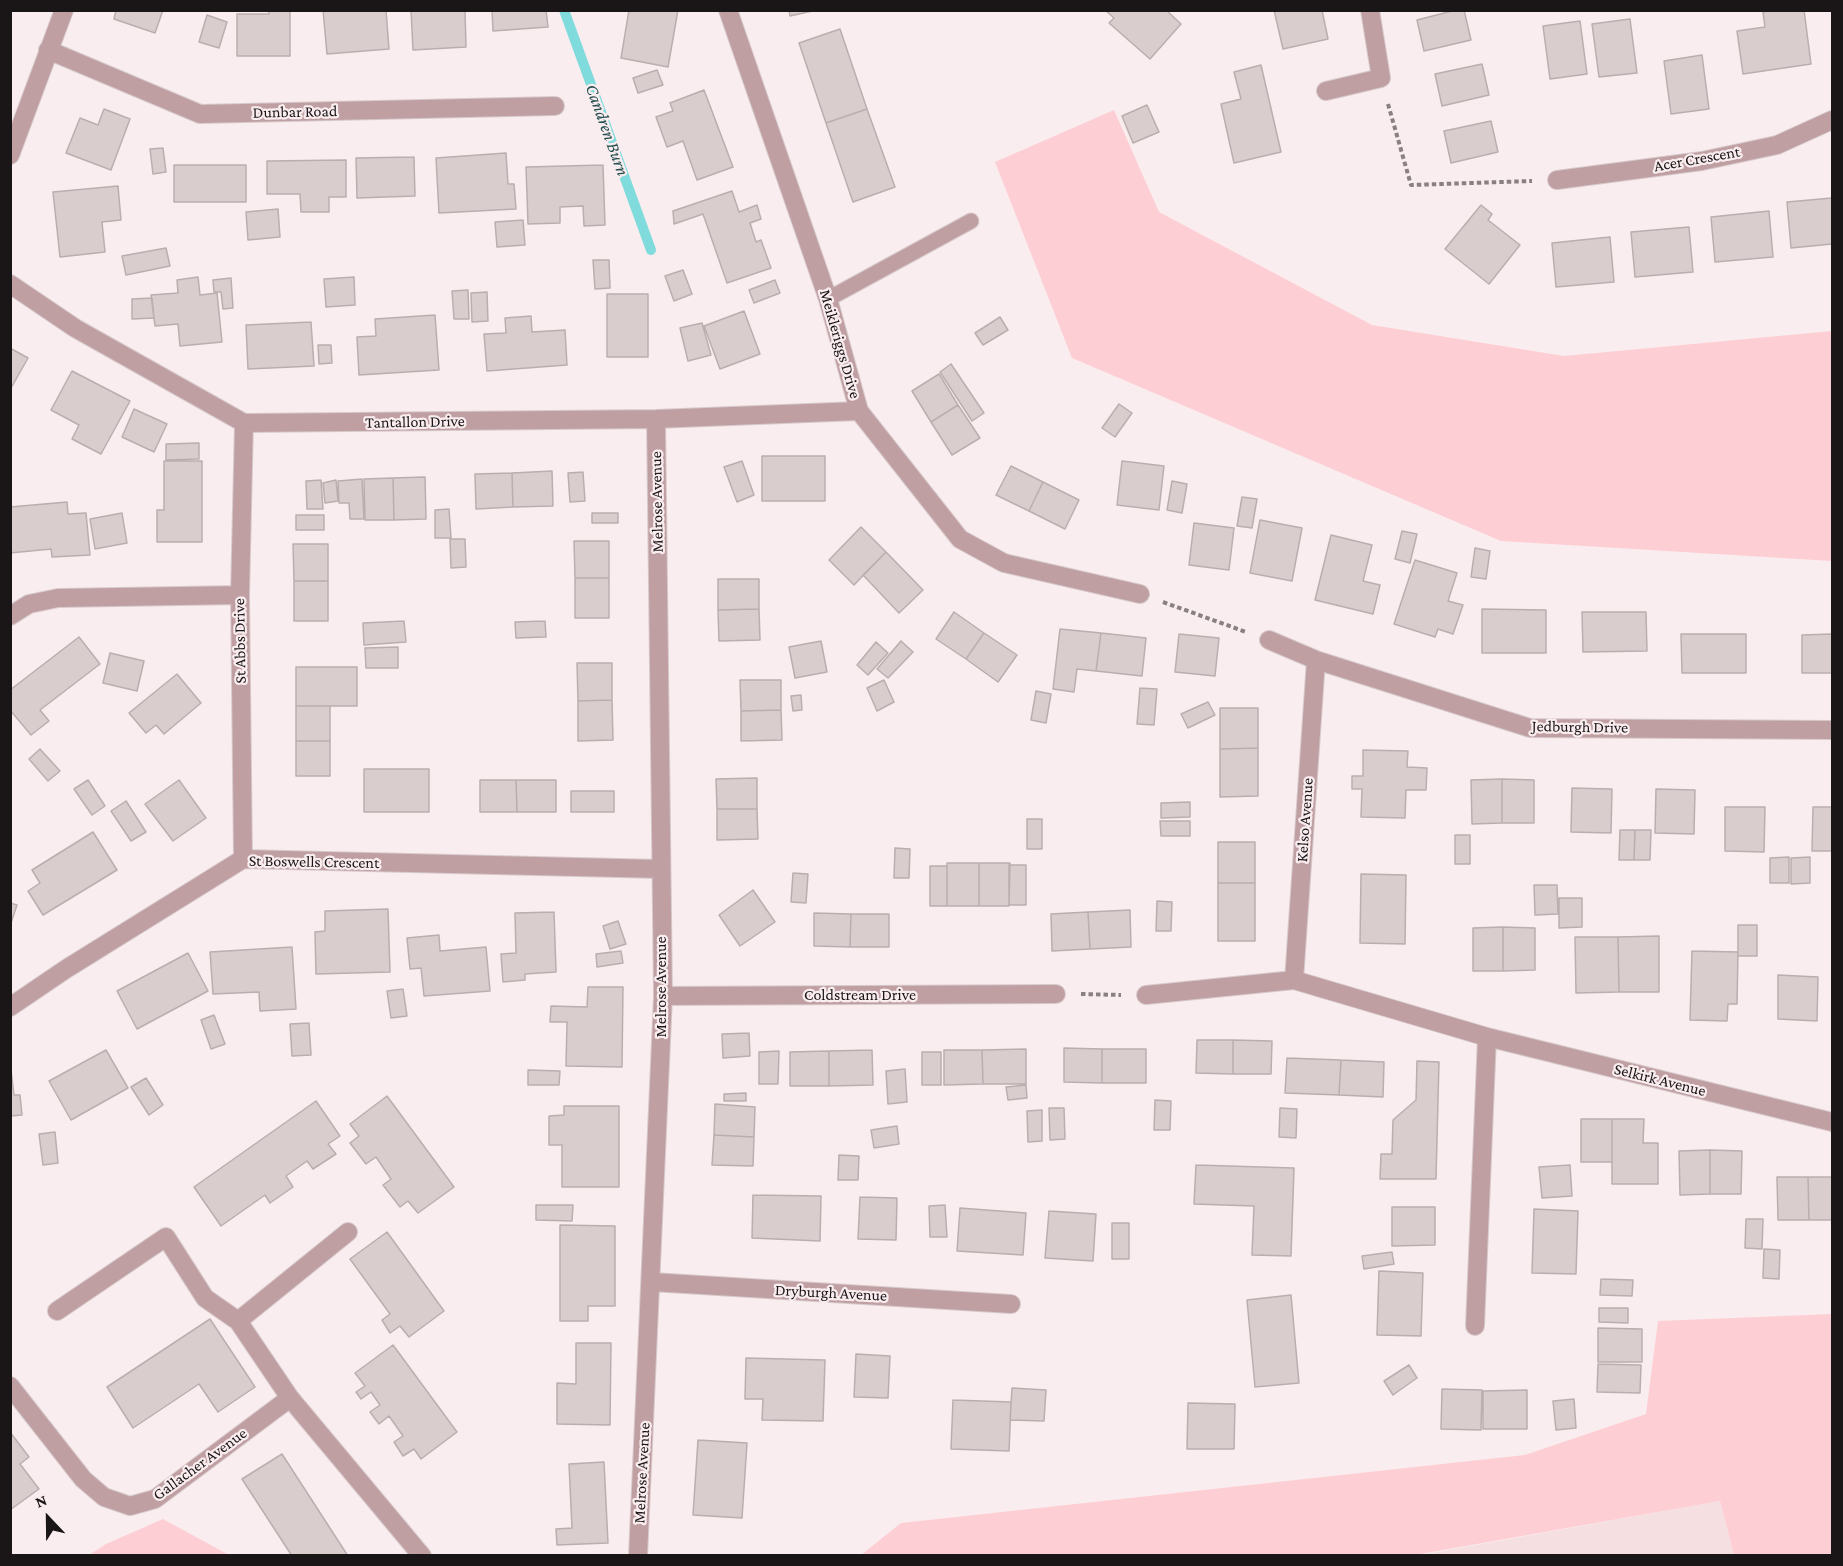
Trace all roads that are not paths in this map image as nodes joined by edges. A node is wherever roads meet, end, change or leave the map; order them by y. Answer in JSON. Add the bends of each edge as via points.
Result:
{"nodes":[{"id":1,"x":64,"y":10,"type":"edge"},
{"id":2,"x":728,"y":10,"type":"edge"},
{"id":3,"x":1370,"y":10,"type":"edge"},
{"id":4,"x":48,"y":50,"type":"junction"},
{"id":5,"x":1326,"y":91,"type":"dead end"},
{"id":6,"x":555,"y":106,"type":"dead end"},
{"id":7,"x":1833,"y":120,"type":"edge"},
{"id":8,"x":10,"y":155,"type":"edge"},
{"id":9,"x":1557,"y":180,"type":"road end"},
{"id":10,"x":971,"y":221,"type":"dead end"},
{"id":11,"x":10,"y":284,"type":"edge"},
{"id":12,"x":828,"y":299,"type":"junction"},
{"id":13,"x":858,"y":411,"type":"junction"},
{"id":14,"x":656,"y":419,"type":"junction"},
{"id":15,"x":244,"y":423,"type":"junction"},
{"id":16,"x":1140,"y":594,"type":"road end"},
{"id":17,"x":240,"y":595,"type":"junction"},
{"id":18,"x":10,"y":616,"type":"edge"},
{"id":19,"x":1269,"y":640,"type":"road end"},
{"id":20,"x":1316,"y":660,"type":"junction"},
{"id":21,"x":1833,"y":730,"type":"edge"},
{"id":22,"x":243,"y":860,"type":"junction"},
{"id":23,"x":660,"y":869,"type":"junction"},
{"id":24,"x":1294,"y":980,"type":"junction"},
{"id":25,"x":1056,"y":994,"type":"road end"},
{"id":26,"x":1146,"y":995,"type":"road end"},
{"id":27,"x":663,"y":996,"type":"junction"},
{"id":28,"x":10,"y":1006,"type":"edge"},
{"id":29,"x":1487,"y":1037,"type":"junction"},
{"id":30,"x":1833,"y":1122,"type":"edge"},
{"id":31,"x":348,"y":1232,"type":"dead end"},
{"id":32,"x":651,"y":1282,"type":"junction"},
{"id":33,"x":1011,"y":1304,"type":"dead end"},
{"id":34,"x":57,"y":1311,"type":"dead end"},
{"id":35,"x":238,"y":1321,"type":"junction"},
{"id":36,"x":1475,"y":1326,"type":"dead end"},
{"id":37,"x":10,"y":1386,"type":"edge"},
{"id":38,"x":290,"y":1398,"type":"junction"},
{"id":39,"x":422,"y":1556,"type":"edge"},
{"id":40,"x":638,"y":1556,"type":"edge"}],
"edges":[{"from":1,"to":4,"type":"street"},
{"from":2,"to":12,"type":"street","name":"Meikleriggs Drive"},
{"from":3,"to":5,"type":"street","via":[[1381,78]]},
{"from":4,"to":6,"type":"street","name":"Dunbar Road","via":[[200,114]]},
{"from":4,"to":8,"type":"street"},
{"from":7,"to":9,"type":"street","name":"Acer Crescent","via":[[1777,145],[1702,161]]},
{"from":10,"to":12,"type":"lane"},
{"from":11,"to":15,"type":"street","name":"Tantallon Drive","via":[[75,328]]},
{"from":12,"to":13,"type":"street","name":"Meikleriggs Drive"},
{"from":13,"to":14,"type":"street","name":"Tantallon Drive"},
{"from":13,"to":16,"type":"street","name":"Meikleriggs Drive","via":[[960,539],[1004,563]]},
{"from":14,"to":15,"type":"street","name":"Tantallon Drive"},
{"from":14,"to":23,"type":"street","name":"Melrose Avenue"},
{"from":15,"to":17,"type":"street","name":"St Abbs Drive"},
{"from":17,"to":18,"type":"street","via":[[58,598],[28,604]]},
{"from":17,"to":22,"type":"street","name":"St Abbs Drive"},
{"from":19,"to":20,"type":"street","name":"Jedburgh Drive"},
{"from":20,"to":21,"type":"street","name":"Jedburgh Drive","via":[[1530,728]]},
{"from":20,"to":24,"type":"street","name":"Kelso Avenue"},
{"from":22,"to":23,"type":"street","name":"St Boswells Crescent"},
{"from":22,"to":28,"type":"street","name":"St Boswells Crescent"},
{"from":23,"to":27,"type":"street","name":"Melrose Avenue"},
{"from":24,"to":26,"type":"street","name":"Selkirk Avenue"},
{"from":24,"to":29,"type":"street","name":"Selkirk Avenue"},
{"from":25,"to":27,"type":"street","name":"Coldstream Drive"},
{"from":27,"to":32,"type":"street","name":"Melrose Avenue"},
{"from":29,"to":30,"type":"street","name":"Selkirk Avenue"},
{"from":29,"to":36,"type":"street"},
{"from":31,"to":35,"type":"street"},
{"from":32,"to":33,"type":"street","name":"Dryburgh Avenue"},
{"from":32,"to":40,"type":"street","name":"Melrose Avenue"},
{"from":34,"to":35,"type":"street","via":[[166,1237],[205,1298]]},
{"from":35,"to":38,"type":"street"},
{"from":37,"to":38,"type":"street","name":"Gallacher Avenue","via":[[83,1479],[104,1497],[130,1506],[155,1499]]},
{"from":38,"to":39,"type":"street"}]}
